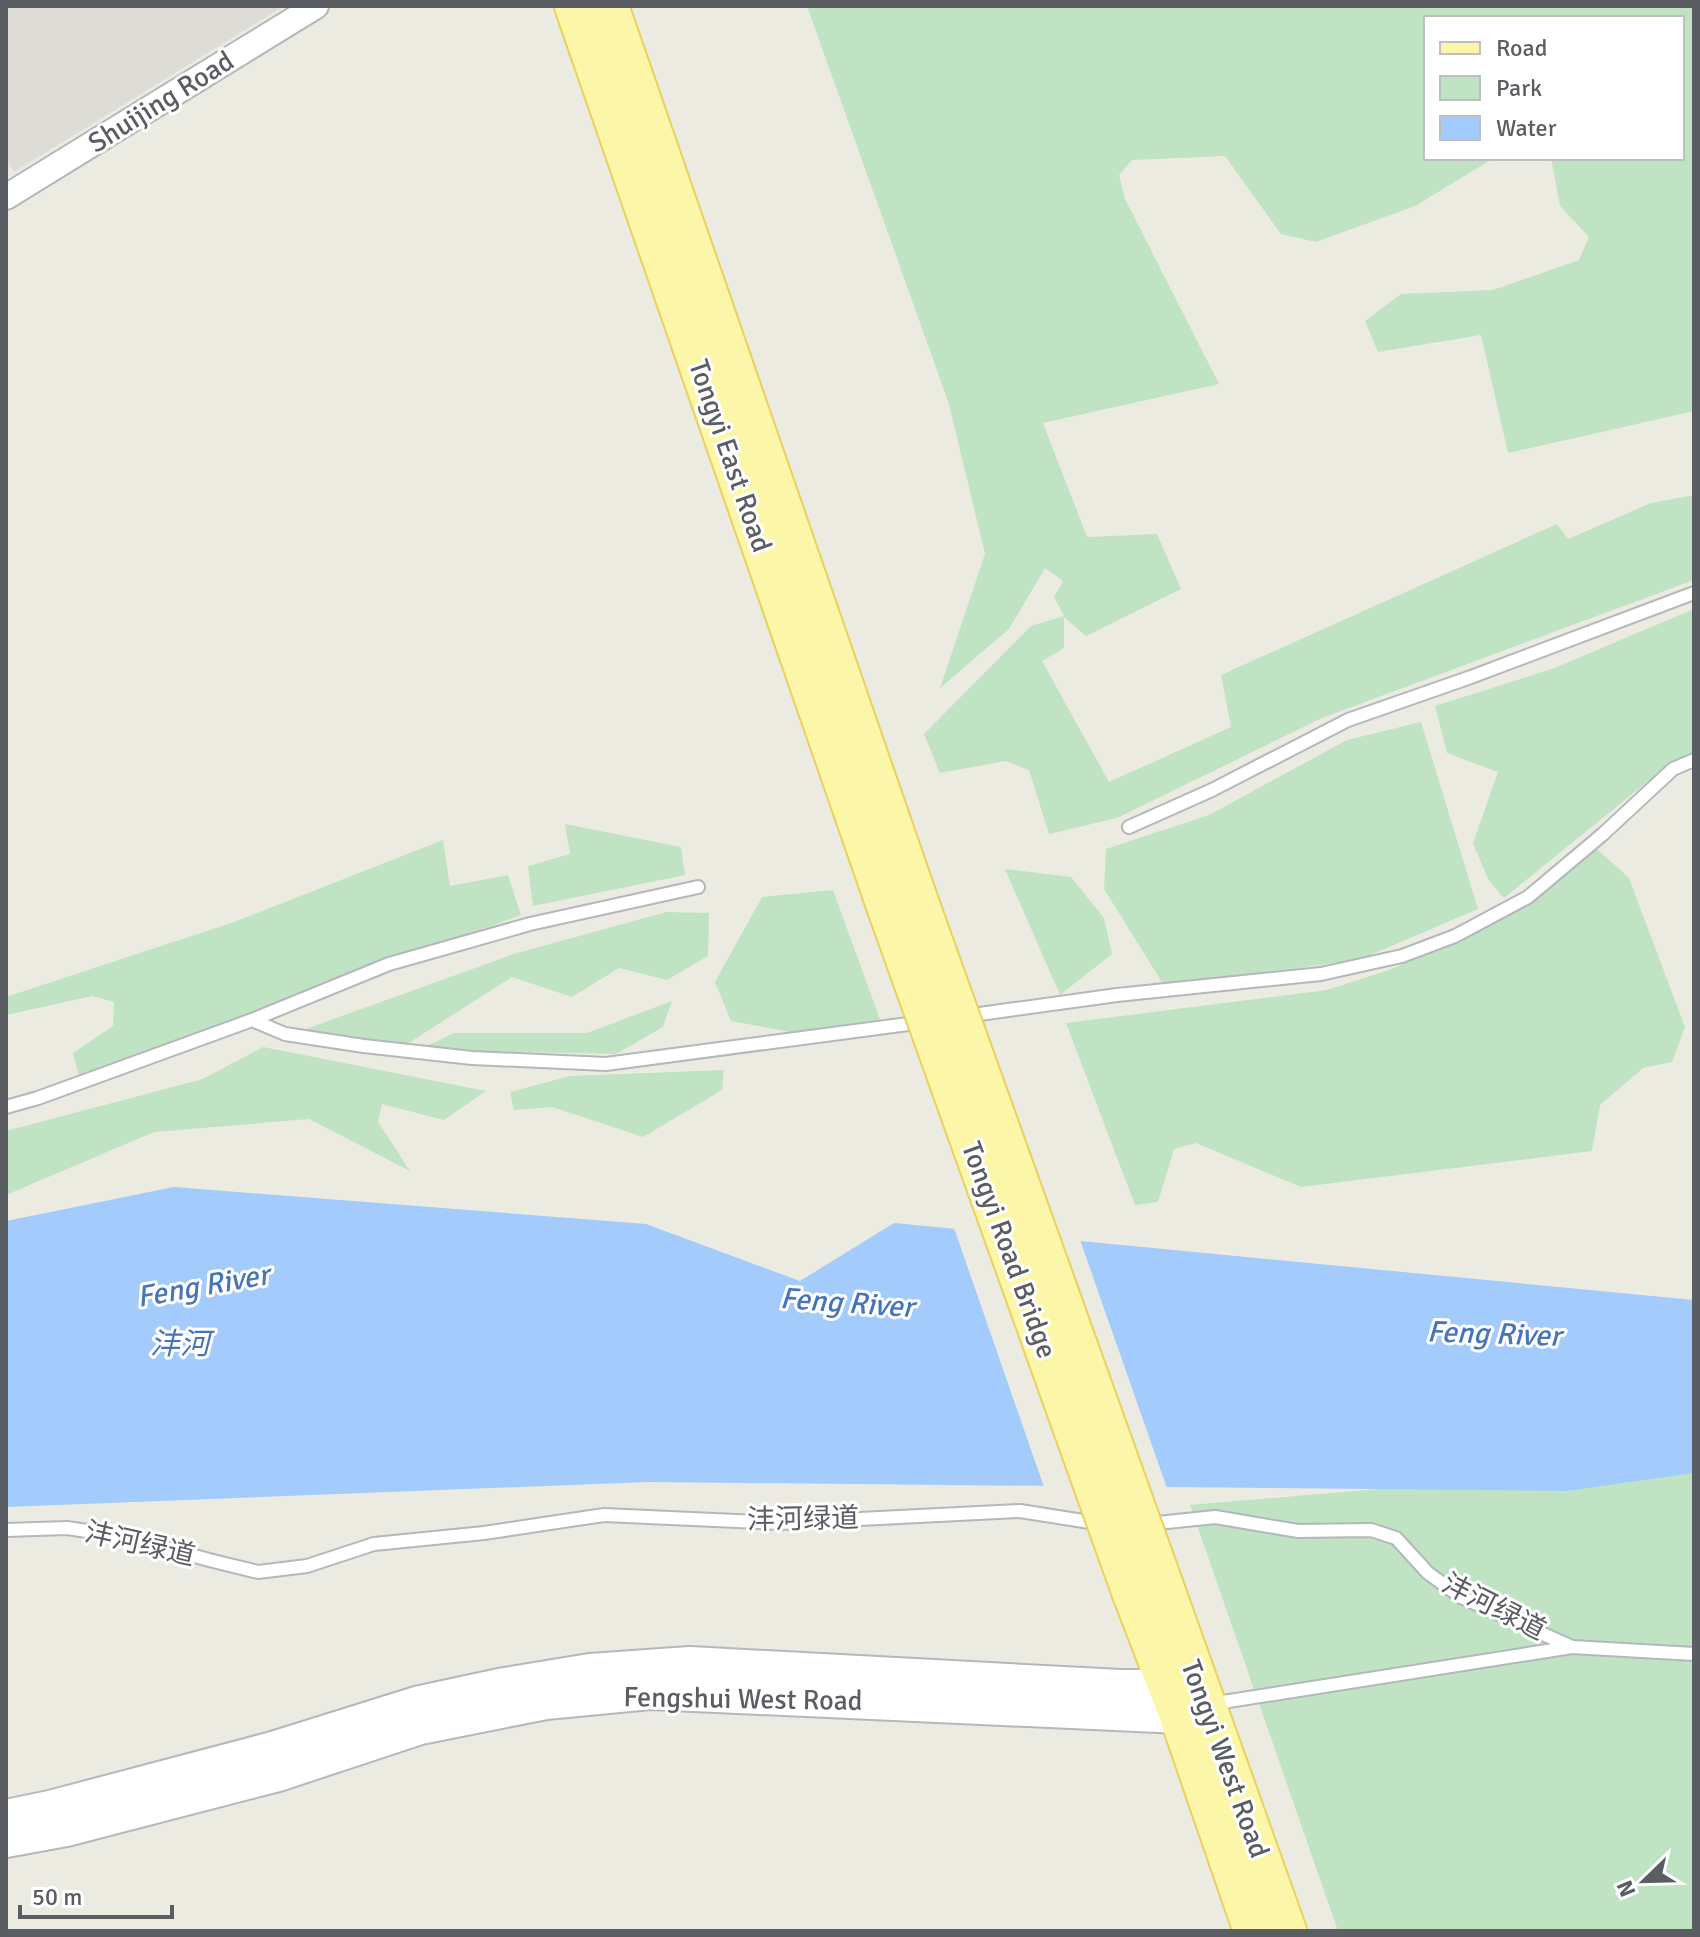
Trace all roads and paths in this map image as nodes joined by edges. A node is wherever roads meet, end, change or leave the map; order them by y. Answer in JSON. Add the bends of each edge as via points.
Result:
{"nodes":[{"id":1,"x":316,"y":6,"type":"edge"},
{"id":2,"x":574,"y":6,"type":"edge"},
{"id":3,"x":609,"y":6,"type":"edge"},
{"id":4,"x":6,"y":197,"type":"edge"},
{"id":5,"x":1694,"y":593,"type":"edge"},
{"id":6,"x":1694,"y":760,"type":"edge"},
{"id":7,"x":1129,"y":827,"type":"dead end"},
{"id":8,"x":698,"y":887,"type":"dead end"},
{"id":9,"x":903,"y":904,"type":"junction"},
{"id":10,"x":953,"y":1018,"type":"dead end"},
{"id":11,"x":252,"y":1020,"type":"junction"},
{"id":12,"x":938,"y":1020,"type":"dead end"},
{"id":13,"x":6,"y":1107,"type":"edge"},
{"id":14,"x":6,"y":1530,"type":"edge"},
{"id":15,"x":1148,"y":1590,"type":"joint"},
{"id":16,"x":1572,"y":1647,"type":"junction"},
{"id":17,"x":1694,"y":1654,"type":"edge"},
{"id":18,"x":1193,"y":1703,"type":"junction"},
{"id":19,"x":6,"y":1817,"type":"edge"},
{"id":20,"x":6,"y":1840,"type":"edge"},
{"id":21,"x":1253,"y":1931,"type":"edge"},
{"id":22,"x":1287,"y":1931,"type":"edge"}],
"edges":[{"from":1,"to":4,"type":"street","name":"Shuijing Road"},
{"from":2,"to":9,"type":"main road","name":"Tongyi East Road"},
{"from":3,"to":9,"type":"main road","name":"Tongyi East Road"},
{"from":5,"to":7,"type":"lane","via":[[1348,720]]},
{"from":6,"to":10,"type":"lane","via":[[1673,769],[1528,897],[1455,936],[1402,956],[1321,974]]},
{"from":8,"to":11,"type":"lane","via":[[530,924],[389,964]]},
{"from":9,"to":15,"type":"main road","name":"Tongyi Road Bridge","bridge":true},
{"from":11,"to":12,"type":"lane","via":[[285,1034],[364,1046],[606,1064]]},
{"from":11,"to":13,"type":"lane"},
{"from":14,"to":16,"type":"lane","name":"沣河绿道","via":[[67,1528],[127,1537],[258,1572],[307,1566],[374,1544],[604,1515],[780,1523],[1020,1511],[1122,1527],[1215,1517],[1298,1531],[1371,1530],[1396,1538],[1428,1573],[1461,1597]]},
{"from":15,"to":18,"type":"main road","name":"Tongyi West Road"},
{"from":16,"to":17,"type":"lane"},
{"from":16,"to":18,"type":"lane"},
{"from":18,"to":19,"type":"street","name":"Fengshui West Road","via":[[1120,1687],[690,1664],[590,1671],[420,1703],[273,1749]]},
{"from":18,"to":20,"type":"street","name":"Fengshui West Road","via":[[650,1692],[546,1702],[420,1727],[278,1774]]},
{"from":18,"to":21,"type":"main road","name":"Tongyi West Road"},
{"from":18,"to":22,"type":"main road","name":"Tongyi West Road"}]}
